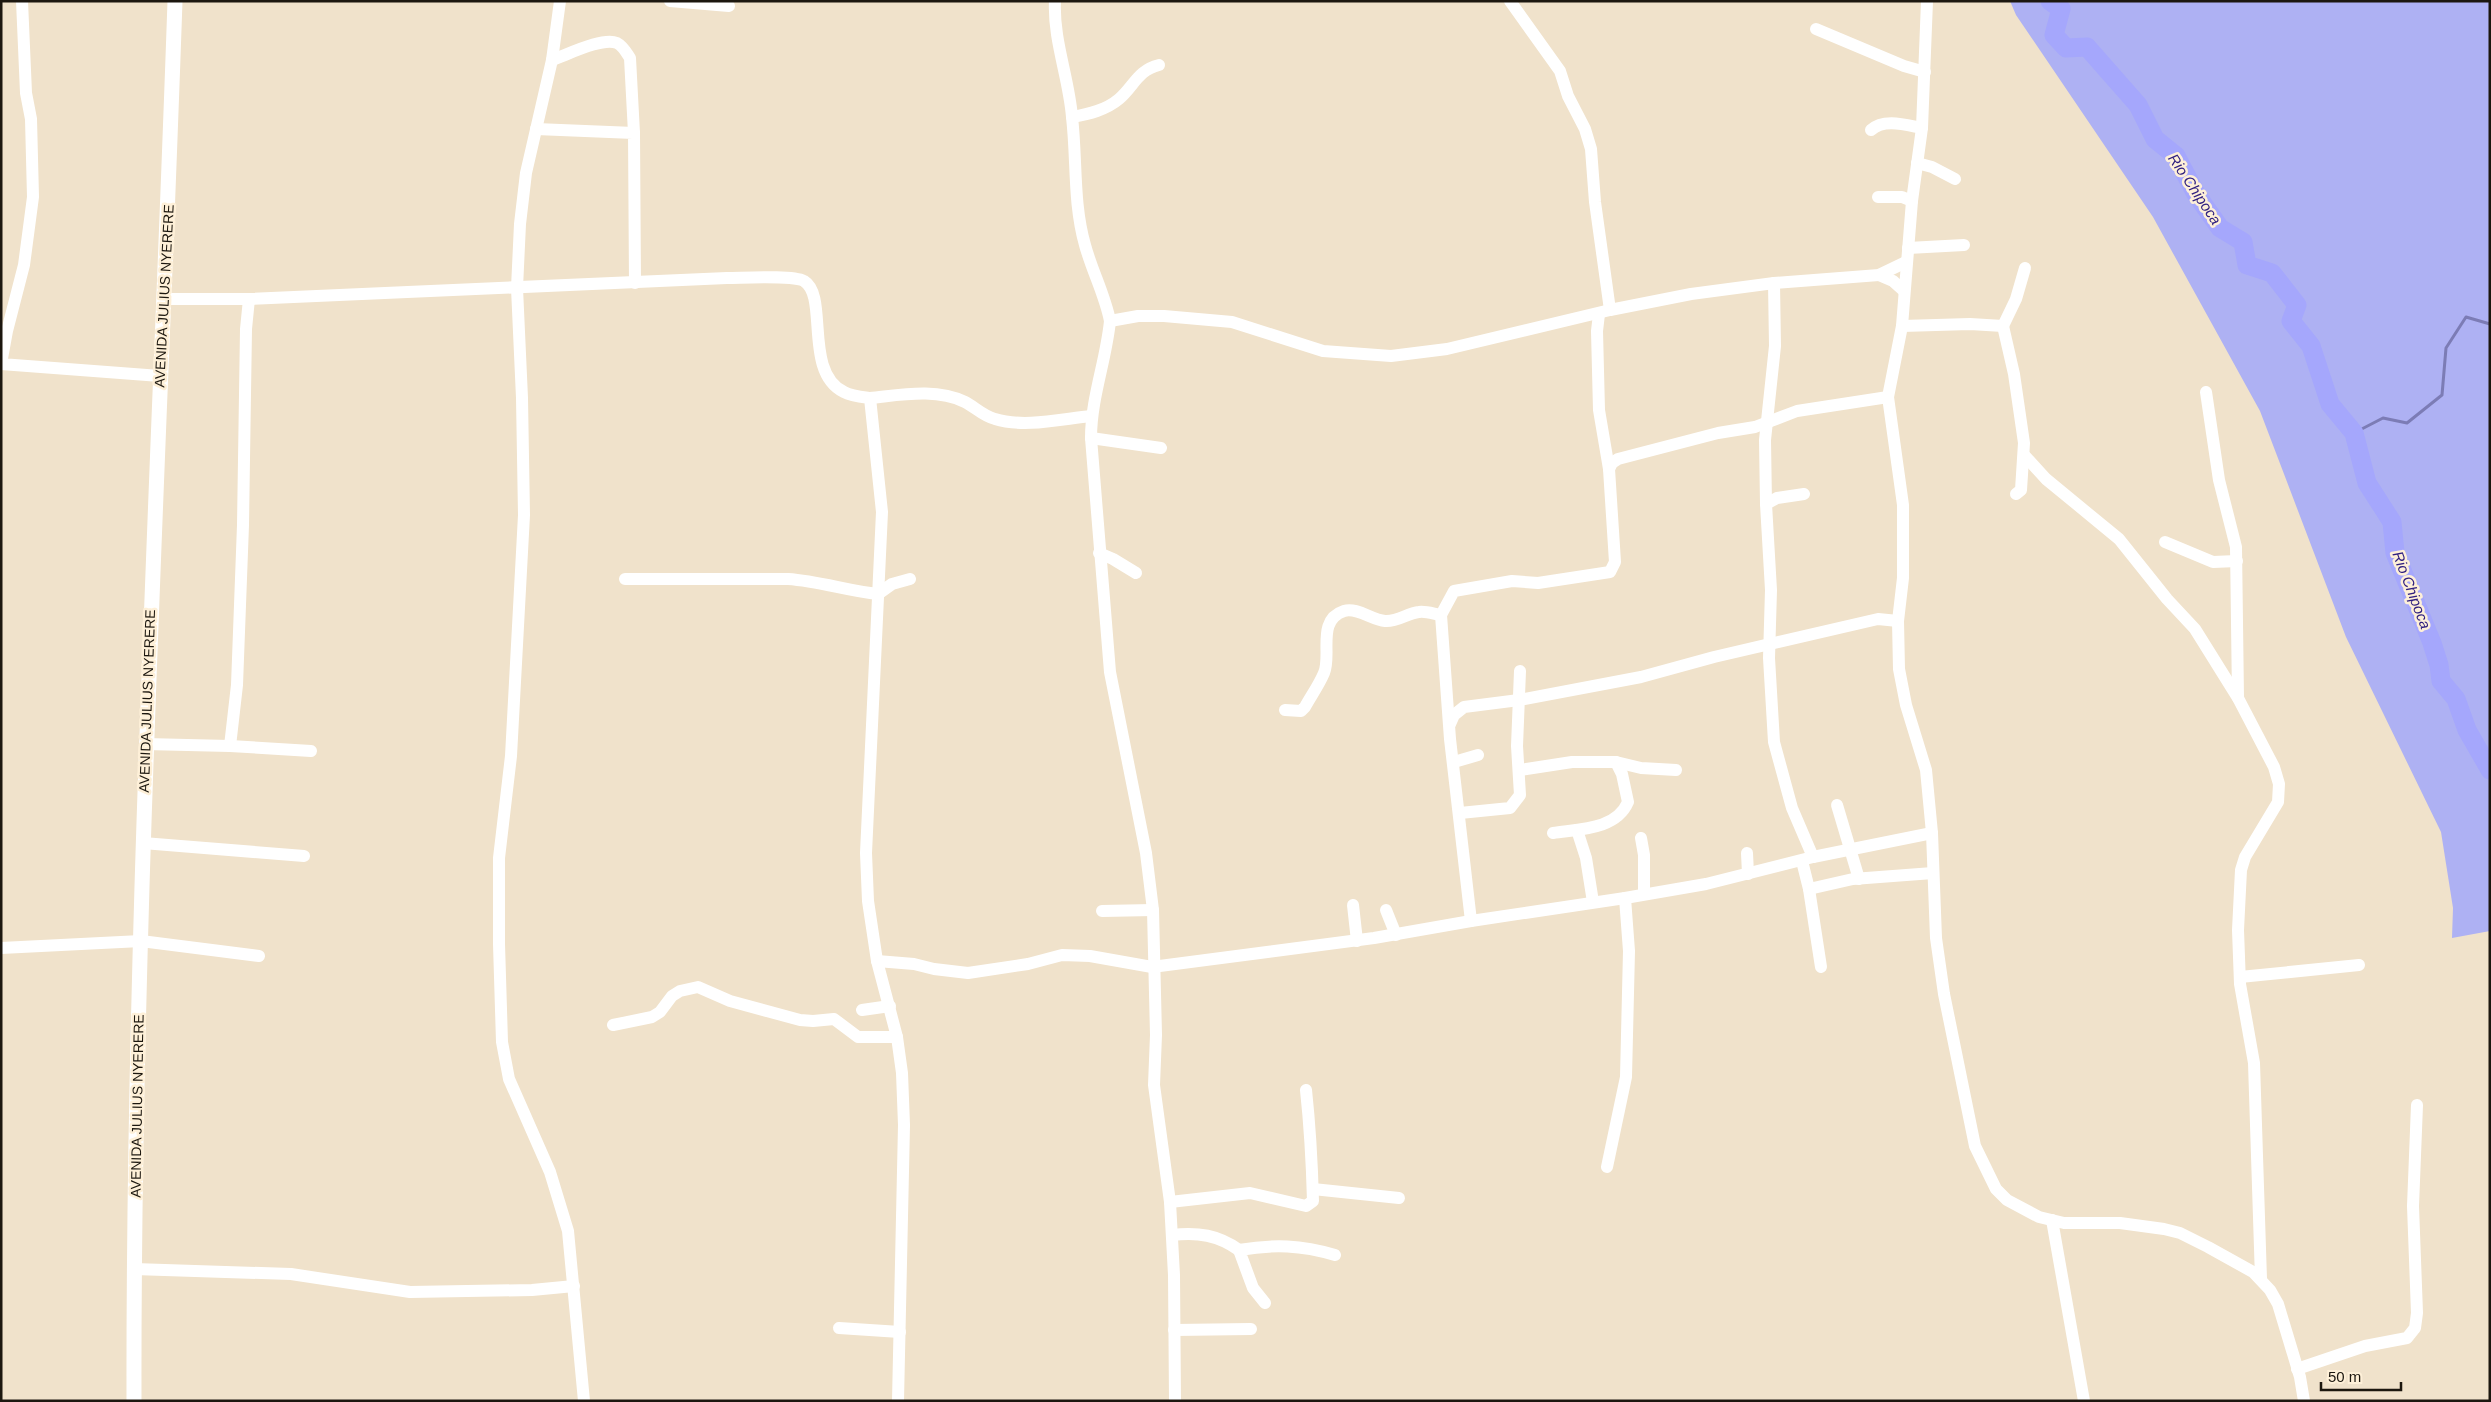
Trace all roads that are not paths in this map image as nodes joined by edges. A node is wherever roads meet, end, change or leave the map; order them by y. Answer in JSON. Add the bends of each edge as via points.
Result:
{"nodes":[{"id":1,"x":22,"y":1,"type":"edge"},
{"id":2,"x":175,"y":1,"type":"edge"},
{"id":3,"x":560,"y":1,"type":"edge"},
{"id":4,"x":670,"y":1,"type":"edge"},
{"id":5,"x":1055,"y":1,"type":"edge"},
{"id":6,"x":1510,"y":1,"type":"edge"},
{"id":7,"x":1927,"y":1,"type":"edge"},
{"id":8,"x":728,"y":6,"type":"dead end"},
{"id":9,"x":1816,"y":29,"type":"dead end"},
{"id":10,"x":552,"y":60,"type":"junction"},
{"id":11,"x":1159,"y":65,"type":"dead end"},
{"id":12,"x":1925,"y":72,"type":"junction"},
{"id":13,"x":1072,"y":117,"type":"junction"},
{"id":14,"x":1922,"y":128,"type":"junction"},
{"id":15,"x":536,"y":129,"type":"junction"},
{"id":16,"x":1872,"y":130,"type":"dead end"},
{"id":17,"x":634,"y":133,"type":"junction"},
{"id":18,"x":1917,"y":163,"type":"junction"},
{"id":19,"x":1955,"y":179,"type":"dead end"},
{"id":20,"x":1878,"y":197,"type":"dead end"},
{"id":21,"x":1912,"y":201,"type":"junction"},
{"id":22,"x":1964,"y":245,"type":"dead end"},
{"id":23,"x":1908,"y":248,"type":"junction"},
{"id":24,"x":1906,"y":262,"type":"junction"},
{"id":25,"x":2025,"y":268,"type":"dead end"},
{"id":26,"x":1879,"y":275,"type":"junction"},
{"id":27,"x":635,"y":283,"type":"junction"},
{"id":28,"x":1774,"y":283,"type":"junction"},
{"id":29,"x":517,"y":288,"type":"junction"},
{"id":30,"x":1903,"y":290,"type":"junction"},
{"id":31,"x":165,"y":298,"type":"junction"},
{"id":32,"x":249,"y":299,"type":"junction"},
{"id":33,"x":1605,"y":312,"type":"junction"},
{"id":34,"x":1110,"y":321,"type":"junction"},
{"id":35,"x":1902,"y":326,"type":"junction"},
{"id":36,"x":2002,"y":326,"type":"junction"},
{"id":37,"x":160,"y":376,"type":"junction"},
{"id":38,"x":2206,"y":392,"type":"dead end"},
{"id":39,"x":1888,"y":397,"type":"junction"},
{"id":40,"x":870,"y":398,"type":"junction"},
{"id":41,"x":1091,"y":416,"type":"junction"},
{"id":42,"x":1767,"y":422,"type":"junction"},
{"id":43,"x":1091,"y":438,"type":"junction"},
{"id":44,"x":1161,"y":448,"type":"dead end"},
{"id":45,"x":2024,"y":456,"type":"junction"},
{"id":46,"x":1609,"y":469,"type":"junction"},
{"id":47,"x":1804,"y":494,"type":"dead end"},
{"id":48,"x":2016,"y":494,"type":"dead end"},
{"id":49,"x":1766,"y":504,"type":"junction"},
{"id":50,"x":2165,"y":542,"type":"dead end"},
{"id":51,"x":1099,"y":553,"type":"junction"},
{"id":52,"x":2237,"y":561,"type":"junction"},
{"id":53,"x":1136,"y":573,"type":"dead end"},
{"id":54,"x":625,"y":579,"type":"dead end"},
{"id":55,"x":910,"y":579,"type":"dead end"},
{"id":56,"x":878,"y":594,"type":"junction"},
{"id":57,"x":1442,"y":615,"type":"junction"},
{"id":58,"x":1898,"y":621,"type":"junction"},
{"id":59,"x":1770,"y":652,"type":"junction"},
{"id":60,"x":1520,"y":671,"type":"dead end"},
{"id":61,"x":1448,"y":696,"type":"junction"},
{"id":62,"x":2238,"y":698,"type":"junction"},
{"id":63,"x":1519,"y":700,"type":"junction"},
{"id":64,"x":1464,"y":707,"type":"junction"},
{"id":65,"x":1285,"y":710,"type":"dead end"},
{"id":66,"x":1450,"y":724,"type":"junction"},
{"id":67,"x":145,"y":744,"type":"junction"},
{"id":68,"x":230,"y":746,"type":"junction"},
{"id":69,"x":311,"y":751,"type":"dead end"},
{"id":70,"x":1478,"y":756,"type":"dead end"},
{"id":71,"x":1454,"y":762,"type":"junction"},
{"id":72,"x":1616,"y":762,"type":"junction"},
{"id":73,"x":1520,"y":770,"type":"junction"},
{"id":74,"x":1676,"y":770,"type":"dead end"},
{"id":75,"x":1837,"y":804,"type":"dead end"},
{"id":76,"x":1460,"y":813,"type":"junction"},
{"id":77,"x":1578,"y":830,"type":"junction"},
{"id":78,"x":1553,"y":833,"type":"dead end"},
{"id":79,"x":1932,"y":833,"type":"junction"},
{"id":80,"x":1641,"y":838,"type":"dead end"},
{"id":81,"x":143,"y":843,"type":"junction"},
{"id":82,"x":1851,"y":849,"type":"junction"},
{"id":83,"x":1747,"y":853,"type":"dead end"},
{"id":84,"x":304,"y":856,"type":"dead end"},
{"id":85,"x":1808,"y":859,"type":"junction"},
{"id":86,"x":1748,"y":874,"type":"junction"},
{"id":87,"x":1932,"y":874,"type":"junction"},
{"id":88,"x":1859,"y":879,"type":"junction"},
{"id":89,"x":1809,"y":889,"type":"junction"},
{"id":90,"x":1644,"y":894,"type":"junction"},
{"id":91,"x":1625,"y":898,"type":"junction"},
{"id":92,"x":1593,"y":902,"type":"junction"},
{"id":93,"x":1353,"y":906,"type":"dead end"},
{"id":94,"x":1153,"y":910,"type":"junction"},
{"id":95,"x":1386,"y":910,"type":"dead end"},
{"id":96,"x":1102,"y":911,"type":"dead end"},
{"id":97,"x":1471,"y":921,"type":"junction"},
{"id":98,"x":1396,"y":935,"type":"junction"},
{"id":99,"x":1357,"y":940,"type":"junction"},
{"id":100,"x":141,"y":941,"type":"junction"},
{"id":101,"x":1,"y":948,"type":"edge"},
{"id":102,"x":259,"y":956,"type":"dead end"},
{"id":103,"x":877,"y":961,"type":"junction"},
{"id":104,"x":2359,"y":966,"type":"dead end"},
{"id":105,"x":1152,"y":967,"type":"junction"},
{"id":106,"x":1820,"y":967,"type":"dead end"},
{"id":107,"x":2240,"y":977,"type":"junction"},
{"id":108,"x":890,"y":1006,"type":"junction"},
{"id":109,"x":862,"y":1010,"type":"dead end"},
{"id":110,"x":613,"y":1025,"type":"dead end"},
{"id":111,"x":897,"y":1037,"type":"junction"},
{"id":112,"x":1306,"y":1090,"type":"dead end"},
{"id":113,"x":2417,"y":1105,"type":"dead end"},
{"id":114,"x":1607,"y":1167,"type":"dead end"},
{"id":115,"x":1313,"y":1188,"type":"junction"},
{"id":116,"x":1399,"y":1198,"type":"dead end"},
{"id":117,"x":1170,"y":1202,"type":"junction"},
{"id":118,"x":2052,"y":1220,"type":"junction"},
{"id":119,"x":1172,"y":1235,"type":"junction"},
{"id":120,"x":1240,"y":1250,"type":"junction"},
{"id":121,"x":1335,"y":1255,"type":"dead end"},
{"id":122,"x":134,"y":1269,"type":"junction"},
{"id":123,"x":2261,"y":1279,"type":"junction"},
{"id":124,"x":574,"y":1286,"type":"junction"},
{"id":125,"x":1265,"y":1303,"type":"dead end"},
{"id":126,"x":839,"y":1328,"type":"dead end"},
{"id":127,"x":1251,"y":1329,"type":"dead end"},
{"id":128,"x":1174,"y":1330,"type":"junction"},
{"id":129,"x":900,"y":1332,"type":"junction"},
{"id":130,"x":2297,"y":1369,"type":"junction"},
{"id":131,"x":134,"y":1401,"type":"edge"},
{"id":132,"x":584,"y":1401,"type":"edge"},
{"id":133,"x":898,"y":1401,"type":"edge"},
{"id":134,"x":1175,"y":1401,"type":"edge"},
{"id":135,"x":2084,"y":1401,"type":"edge"},
{"id":136,"x":2304,"y":1401,"type":"edge"}],
"edges":[{"from":1,"to":37,"type":"street","via":[[33,197],[24,265],[1,364]]},
{"from":2,"to":31,"type":"street","name":"AVENIDA JULIUS NYERERE"},
{"from":3,"to":10,"type":"street"},
{"from":4,"to":8,"type":"street"},
{"from":5,"to":13,"type":"street","via":[[1054,22]]},
{"from":6,"to":33,"type":"street","via":[[1560,71],[1568,96],[1585,129],[1591,149]]},
{"from":7,"to":12,"type":"street"},
{"from":9,"to":12,"type":"street"},
{"from":10,"to":15,"type":"street"},
{"from":10,"to":17,"type":"street","via":[[602,42],[618,44],[624,49],[630,58]]},
{"from":11,"to":13,"type":"street","via":[[1141,73],[1112,105]]},
{"from":12,"to":14,"type":"street"},
{"from":13,"to":34,"type":"street","via":[[1075,182],[1084,244]]},
{"from":14,"to":16,"type":"street","via":[[1888,123]]},
{"from":14,"to":18,"type":"street"},
{"from":15,"to":17,"type":"street"},
{"from":15,"to":29,"type":"street","via":[[526,173]]},
{"from":17,"to":27,"type":"street"},
{"from":18,"to":19,"type":"street"},
{"from":18,"to":21,"type":"street"},
{"from":20,"to":21,"type":"street"},
{"from":21,"to":23,"type":"street"},
{"from":22,"to":23,"type":"street"},
{"from":23,"to":24,"type":"street"},
{"from":24,"to":26,"type":"street"},
{"from":24,"to":30,"type":"street"},
{"from":25,"to":36,"type":"street","via":[[2016,299]]},
{"from":26,"to":28,"type":"street"},
{"from":26,"to":30,"type":"street"},
{"from":27,"to":29,"type":"street"},
{"from":27,"to":40,"type":"street","via":[[727,278],[795,278],[803,281],[814,292],[825,372],[843,392]]},
{"from":28,"to":33,"type":"street","via":[[1691,294]]},
{"from":28,"to":42,"type":"street","via":[[1775,346]]},
{"from":29,"to":32,"type":"street"},
{"from":29,"to":124,"type":"street","via":[[524,515],[511,756],[498,858],[502,1042],[509,1079],[558,1196],[568,1231]]},
{"from":30,"to":35,"type":"street"},
{"from":31,"to":32,"type":"street"},
{"from":31,"to":37,"type":"street","name":"AVENIDA JULIUS NYERERE"},
{"from":32,"to":68,"type":"street","via":[[237,685]]},
{"from":33,"to":34,"type":"street","via":[[1447,349],[1391,356],[1323,351],[1232,322],[1164,316]]},
{"from":33,"to":46,"type":"street","via":[[1597,331],[1599,410]]},
{"from":34,"to":41,"type":"street"},
{"from":35,"to":36,"type":"street"},
{"from":35,"to":39,"type":"street"},
{"from":36,"to":45,"type":"street","via":[[2014,374]]},
{"from":37,"to":67,"type":"street","name":"AVENIDA JULIUS NYERERE"},
{"from":38,"to":52,"type":"street","via":[[2219,480]]},
{"from":39,"to":42,"type":"street","via":[[1806,409]]},
{"from":39,"to":58,"type":"street","via":[[1903,505],[1903,578]]},
{"from":40,"to":41,"type":"street","via":[[928,393],[948,396],[966,402],[995,420],[1022,422]]},
{"from":40,"to":56,"type":"street","via":[[882,512]]},
{"from":41,"to":43,"type":"street"},
{"from":42,"to":46,"type":"street","via":[[1626,457],[1612,462]]},
{"from":42,"to":49,"type":"street"},
{"from":43,"to":44,"type":"street"},
{"from":43,"to":51,"type":"street"},
{"from":45,"to":48,"type":"street","via":[[2021,490]]},
{"from":45,"to":62,"type":"street","via":[[2046,479],[2120,539],[2195,629]]},
{"from":46,"to":57,"type":"street","via":[[1615,562],[1610,572],[1454,591]]},
{"from":47,"to":49,"type":"street","via":[[1777,498]]},
{"from":49,"to":59,"type":"street","via":[[1771,590]]},
{"from":50,"to":52,"type":"street","via":[[2213,562]]},
{"from":51,"to":53,"type":"street"},
{"from":51,"to":94,"type":"street","via":[[1110,672],[1146,853]]},
{"from":52,"to":62,"type":"street"},
{"from":54,"to":56,"type":"street","via":[[788,579]]},
{"from":55,"to":56,"type":"street","via":[[892,584]]},
{"from":56,"to":103,"type":"street","via":[[866,835],[868,900]]},
{"from":57,"to":61,"type":"street"},
{"from":57,"to":65,"type":"street","via":[[1416,612],[1386,621],[1344,611],[1335,618],[1326,633],[1327,664],[1305,707],[1301,711]]},
{"from":58,"to":59,"type":"street","via":[[1878,619],[1804,636]]},
{"from":58,"to":79,"type":"street","via":[[1899,669],[1906,705],[1926,770]]},
{"from":59,"to":63,"type":"street","via":[[1753,649],[1641,677]]},
{"from":59,"to":85,"type":"street","via":[[1774,742]]},
{"from":60,"to":63,"type":"street"},
{"from":61,"to":64,"type":"street"},
{"from":61,"to":66,"type":"street"},
{"from":62,"to":107,"type":"street","via":[[2274,767],[2280,796],[2244,857],[2241,870]]},
{"from":63,"to":64,"type":"street"},
{"from":63,"to":73,"type":"street"},
{"from":64,"to":66,"type":"street","via":[[1454,715]]},
{"from":66,"to":71,"type":"street"},
{"from":67,"to":68,"type":"street"},
{"from":67,"to":81,"type":"street","name":"AVENIDA JULIUS NYERERE"},
{"from":68,"to":69,"type":"street"},
{"from":70,"to":71,"type":"street"},
{"from":71,"to":76,"type":"street"},
{"from":72,"to":73,"type":"street","via":[[1572,762]]},
{"from":72,"to":74,"type":"street","via":[[1641,768]]},
{"from":72,"to":77,"type":"street","via":[[1626,789],[1628,802],[1624,810],[1615,820]]},
{"from":73,"to":76,"type":"street","via":[[1520,795],[1510,808]]},
{"from":75,"to":82,"type":"street"},
{"from":76,"to":97,"type":"street"},
{"from":77,"to":78,"type":"street"},
{"from":77,"to":92,"type":"street"},
{"from":79,"to":82,"type":"street"},
{"from":79,"to":87,"type":"street"},
{"from":80,"to":90,"type":"street"},
{"from":81,"to":84,"type":"street"},
{"from":81,"to":100,"type":"street","name":"AVENIDA JULIUS NYERERE"},
{"from":82,"to":85,"type":"street"},
{"from":82,"to":88,"type":"street"},
{"from":83,"to":86,"type":"street"},
{"from":85,"to":86,"type":"street"},
{"from":85,"to":89,"type":"street"},
{"from":86,"to":90,"type":"street"},
{"from":87,"to":88,"type":"street"},
{"from":87,"to":118,"type":"street","via":[[1944,994],[1976,1146],[1996,1189],[2022,1209]]},
{"from":88,"to":89,"type":"street"},
{"from":89,"to":106,"type":"street"},
{"from":90,"to":91,"type":"street"},
{"from":91,"to":92,"type":"street"},
{"from":91,"to":114,"type":"street","via":[[1629,951],[1626,1077]]},
{"from":92,"to":97,"type":"street"},
{"from":93,"to":99,"type":"street"},
{"from":94,"to":96,"type":"street"},
{"from":94,"to":105,"type":"street"},
{"from":95,"to":98,"type":"street"},
{"from":97,"to":98,"type":"street"},
{"from":98,"to":99,"type":"street"},
{"from":99,"to":105,"type":"street"},
{"from":100,"to":101,"type":"street"},
{"from":100,"to":102,"type":"street"},
{"from":100,"to":122,"type":"street","name":"AVENIDA JULIUS NYERERE"},
{"from":103,"to":105,"type":"street","via":[[968,973],[1062,955],[1090,956]]},
{"from":103,"to":108,"type":"street"},
{"from":104,"to":107,"type":"street"},
{"from":105,"to":117,"type":"street","via":[[1156,1036],[1154,1085]]},
{"from":107,"to":123,"type":"street","via":[[2254,1062]]},
{"from":108,"to":109,"type":"street"},
{"from":108,"to":111,"type":"street"},
{"from":110,"to":111,"type":"street","via":[[652,1017],[680,991],[698,988],[730,1001],[800,1020],[834,1019],[858,1037]]},
{"from":111,"to":129,"type":"street","via":[[904,1125]]},
{"from":112,"to":115,"type":"street"},
{"from":113,"to":130,"type":"street","via":[[2413,1206],[2415,1328],[2400,1341],[2365,1346]]},
{"from":115,"to":116,"type":"street"},
{"from":115,"to":117,"type":"street","via":[[1313,1201],[1306,1206],[1250,1193]]},
{"from":117,"to":119,"type":"street"},
{"from":118,"to":123,"type":"street","via":[[2144,1225],[2180,1233]]},
{"from":118,"to":135,"type":"street"},
{"from":119,"to":120,"type":"street","via":[[1191,1233],[1217,1237]]},
{"from":119,"to":128,"type":"street"},
{"from":120,"to":121,"type":"street","via":[[1278,1245],[1310,1248]]},
{"from":120,"to":125,"type":"street","via":[[1253,1288]]},
{"from":122,"to":124,"type":"street","via":[[291,1274],[410,1292]]},
{"from":122,"to":131,"type":"street","name":"AVENIDA JULIUS NYERERE"},
{"from":123,"to":130,"type":"street","via":[[2278,1304]]},
{"from":124,"to":132,"type":"street"},
{"from":126,"to":129,"type":"street"},
{"from":127,"to":128,"type":"street"},
{"from":128,"to":134,"type":"street"},
{"from":129,"to":133,"type":"street"},
{"from":130,"to":136,"type":"street"}]}
